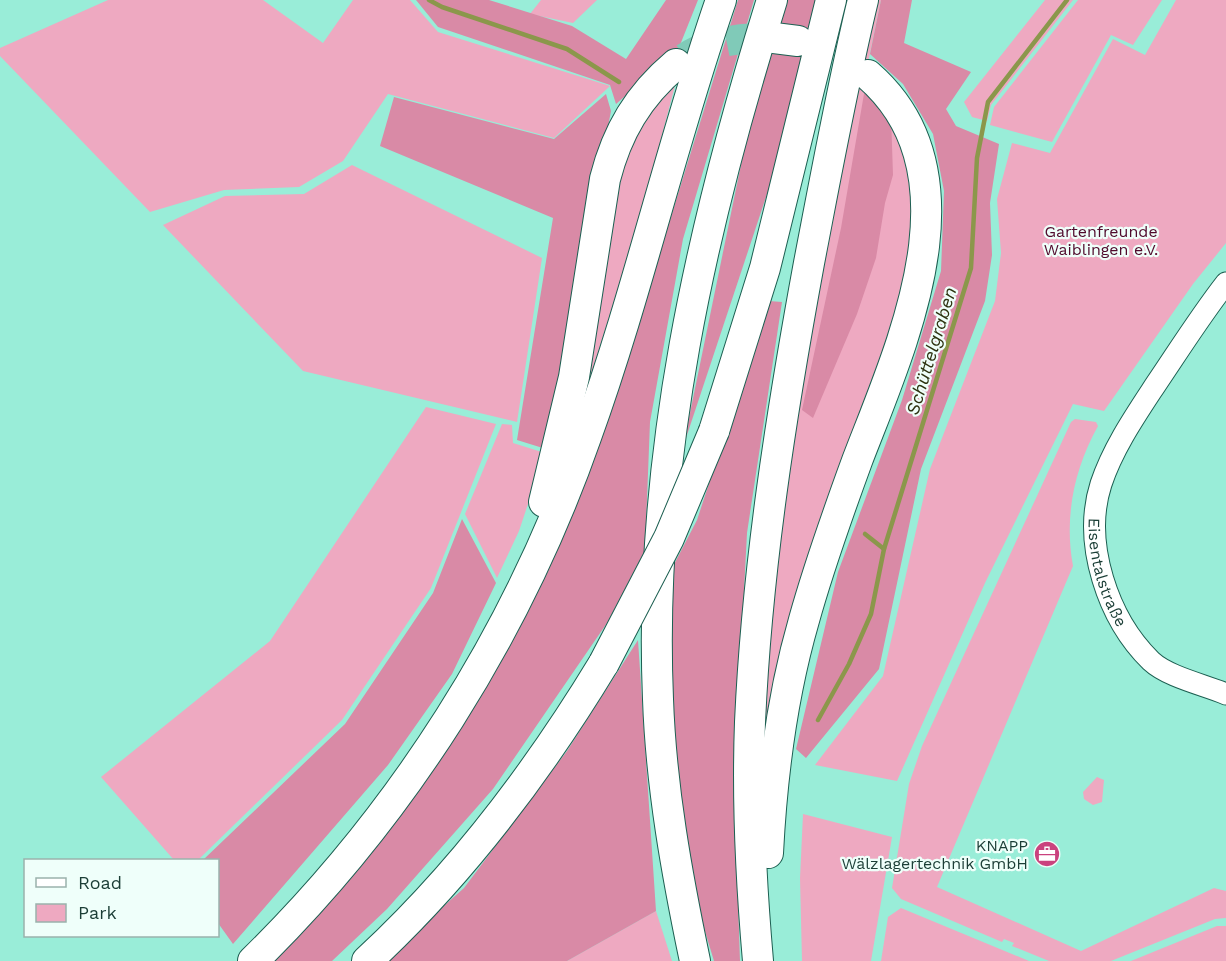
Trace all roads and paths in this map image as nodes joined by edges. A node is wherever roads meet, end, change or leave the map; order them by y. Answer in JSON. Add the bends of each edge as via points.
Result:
{"nodes":[{"id":1,"x":721,"y":0,"type":"edge"},
{"id":2,"x":772,"y":0,"type":"edge"},
{"id":3,"x":831,"y":0,"type":"edge"},
{"id":4,"x":863,"y":0,"type":"edge"},
{"id":5,"x":676,"y":64,"type":"tunnel mouth"},
{"id":6,"x":868,"y":75,"type":"dead end"},
{"id":7,"x":1223,"y":292,"type":"edge"},
{"id":8,"x":548,"y":536,"type":"junction"},
{"id":9,"x":1226,"y":694,"type":"edge"},
{"id":10,"x":753,"y":906,"type":"junction"},
{"id":11,"x":253,"y":961,"type":"edge"},
{"id":12,"x":367,"y":961,"type":"edge"},
{"id":13,"x":695,"y":961,"type":"edge"},
{"id":14,"x":758,"y":961,"type":"edge"}],
"edges":[{"from":1,"to":8,"type":"highway","via":[[697,69],[609,371]]},
{"from":2,"to":13,"type":"highway","via":[[728,148],[694,289],[670,428],[660,526],[659,712],[677,865]]},
{"from":3,"to":12,"type":"highway","bridge":true,"via":[[765,268],[714,430],[669,538],[604,663],[547,752],[471,852]]},
{"from":4,"to":10,"type":"highway","via":[[778,441],[759,601],[750,725]]},
{"from":5,"to":8,"type":"highway","via":[[641,98],[613,149],[574,377],[543,497]]},
{"from":6,"to":10,"type":"highway","via":[[896,104],[919,148],[926,191],[925,243],[901,342],[803,622],[776,754],[767,872]]},
{"from":7,"to":9,"type":"street","name":"Eisentalstraße","via":[[1141,408],[1112,458],[1100,486],[1095,524],[1107,592],[1131,635],[1152,662]]},
{"from":8,"to":11,"type":"highway","via":[[483,664],[414,772],[335,873]]},
{"from":10,"to":14,"type":"highway"}]}
